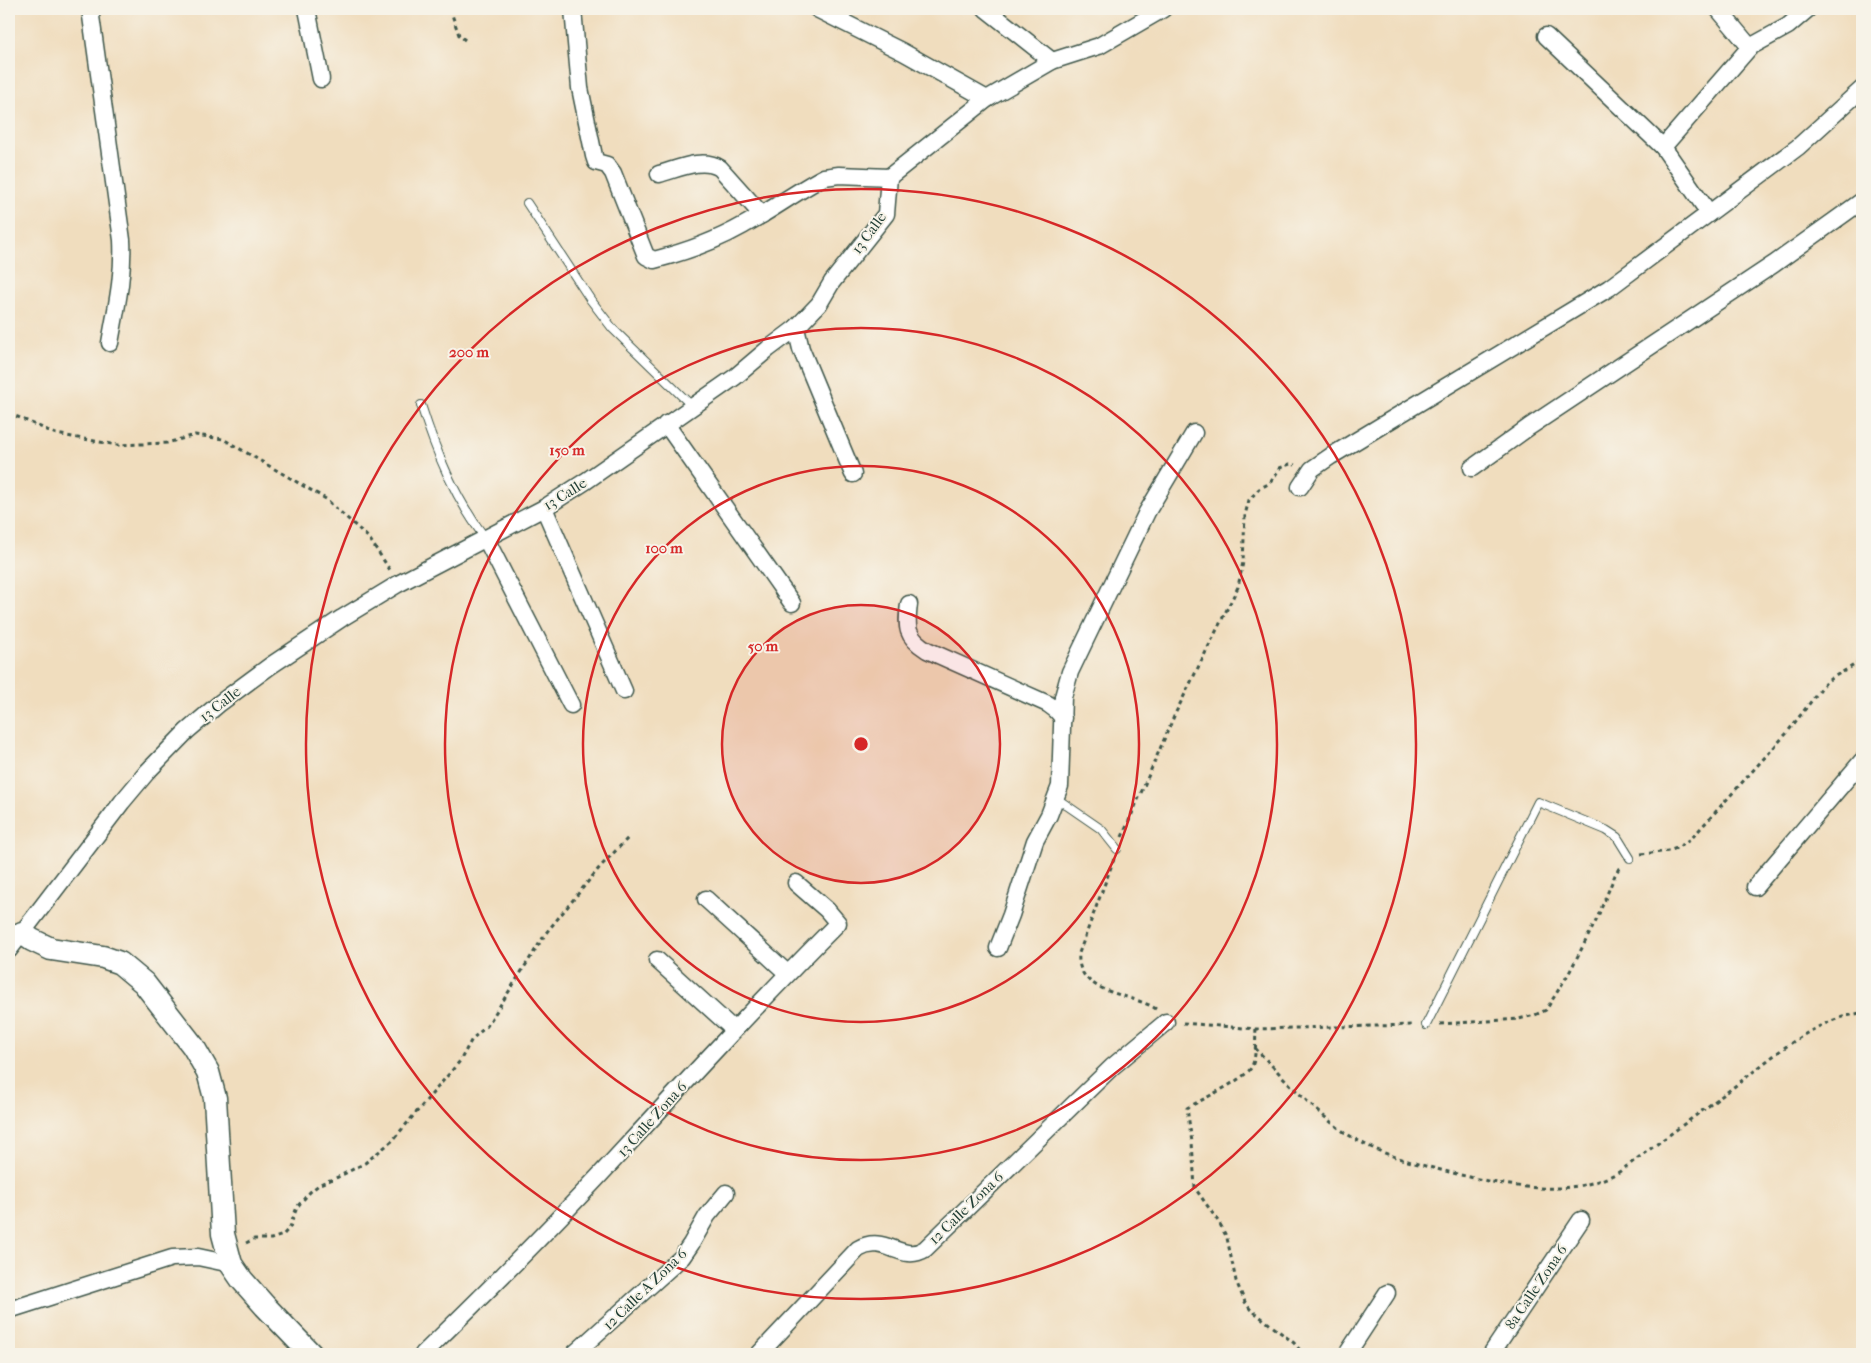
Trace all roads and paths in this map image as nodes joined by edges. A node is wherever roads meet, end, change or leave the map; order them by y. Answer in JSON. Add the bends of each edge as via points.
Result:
{"nodes":[{"id":1,"x":90,"y":9,"type":"edge"},
{"id":2,"x":307,"y":9,"type":"edge"},
{"id":3,"x":450,"y":9,"type":"edge"},
{"id":4,"x":573,"y":9,"type":"edge"},
{"id":5,"x":817,"y":9,"type":"edge"},
{"id":6,"x":986,"y":9,"type":"edge"},
{"id":7,"x":1163,"y":9,"type":"edge"},
{"id":8,"x":1718,"y":9,"type":"edge"},
{"id":9,"x":1808,"y":9,"type":"edge"},
{"id":10,"x":1546,"y":36,"type":"dead end"},
{"id":11,"x":465,"y":40,"type":"dead end"},
{"id":12,"x":1750,"y":47,"type":"junction"},
{"id":13,"x":1052,"y":61,"type":"junction"},
{"id":14,"x":321,"y":79,"type":"dead end"},
{"id":15,"x":1862,"y":88,"type":"edge"},
{"id":16,"x":987,"y":100,"type":"junction"},
{"id":17,"x":1662,"y":147,"type":"junction"},
{"id":18,"x":659,"y":174,"type":"dead end"},
{"id":19,"x":889,"y":178,"type":"junction"},
{"id":20,"x":1862,"y":201,"type":"edge"},
{"id":21,"x":527,"y":203,"type":"dead end"},
{"id":22,"x":1709,"y":213,"type":"junction"},
{"id":23,"x":762,"y":215,"type":"junction"},
{"id":24,"x":796,"y":328,"type":"junction"},
{"id":25,"x":110,"y":343,"type":"dead end"},
{"id":26,"x":421,"y":405,"type":"dead end"},
{"id":27,"x":692,"y":406,"type":"junction"},
{"id":28,"x":9,"y":413,"type":"edge"},
{"id":29,"x":666,"y":424,"type":"junction"},
{"id":30,"x":1194,"y":433,"type":"dead end"},
{"id":31,"x":1472,"y":468,"type":"dead end"},
{"id":32,"x":853,"y":474,"type":"dead end"},
{"id":33,"x":1300,"y":487,"type":"joint"},
{"id":34,"x":544,"y":508,"type":"junction"},
{"id":35,"x":486,"y":538,"type":"junction"},
{"id":36,"x":398,"y":584,"type":"junction"},
{"id":37,"x":792,"y":603,"type":"dead end"},
{"id":38,"x":910,"y":604,"type":"dead end"},
{"id":39,"x":1862,"y":658,"type":"edge"},
{"id":40,"x":624,"y":691,"type":"dead end"},
{"id":41,"x":571,"y":705,"type":"dead end"},
{"id":42,"x":1063,"y":718,"type":"junction"},
{"id":43,"x":1862,"y":761,"type":"edge"},
{"id":44,"x":1056,"y":798,"type":"junction"},
{"id":45,"x":628,"y":838,"type":"dead end"},
{"id":46,"x":1118,"y":849,"type":"junction"},
{"id":47,"x":1630,"y":858,"type":"junction"},
{"id":48,"x":796,"y":883,"type":"dead end"},
{"id":49,"x":1755,"y":886,"type":"dead end"},
{"id":50,"x":706,"y":899,"type":"dead end"},
{"id":51,"x":15,"y":942,"type":"edge"},
{"id":52,"x":998,"y":948,"type":"dead end"},
{"id":53,"x":657,"y":960,"type":"dead end"},
{"id":54,"x":788,"y":973,"type":"junction"},
{"id":55,"x":1862,"y":1014,"type":"edge"},
{"id":56,"x":1166,"y":1022,"type":"junction"},
{"id":57,"x":1426,"y":1024,"type":"junction"},
{"id":58,"x":734,"y":1029,"type":"junction"},
{"id":59,"x":1256,"y":1029,"type":"junction"},
{"id":60,"x":1255,"y":1048,"type":"junction"},
{"id":61,"x":726,"y":1193,"type":"dead end"},
{"id":62,"x":1581,"y":1220,"type":"dead end"},
{"id":63,"x":231,"y":1264,"type":"junction"},
{"id":64,"x":1387,"y":1293,"type":"dead end"},
{"id":65,"x":9,"y":1310,"type":"edge"},
{"id":66,"x":311,"y":1354,"type":"edge"},
{"id":67,"x":423,"y":1354,"type":"edge"},
{"id":68,"x":574,"y":1354,"type":"edge"},
{"id":69,"x":759,"y":1354,"type":"edge"},
{"id":70,"x":1303,"y":1354,"type":"edge"},
{"id":71,"x":1347,"y":1354,"type":"edge"},
{"id":72,"x":1490,"y":1354,"type":"edge"}],
"edges":[{"from":1,"to":25,"type":"street","via":[[122,240],[121,284]]},
{"from":2,"to":14,"type":"street"},
{"from":3,"to":11,"type":"path","via":[[459,35]]},
{"from":4,"to":23,"type":"street","via":[[580,88],[594,156],[596,162],[608,165],[613,173],[646,256],[654,260],[682,252],[717,239]]},
{"from":5,"to":16,"type":"street","via":[[903,52]]},
{"from":6,"to":13,"type":"street"},
{"from":7,"to":13,"type":"street","via":[[1099,46]]},
{"from":8,"to":12,"type":"street"},
{"from":9,"to":12,"type":"street","via":[[1781,30]]},
{"from":10,"to":17,"type":"street"},
{"from":12,"to":17,"type":"street"},
{"from":13,"to":16,"type":"street"},
{"from":15,"to":22,"type":"street","via":[[1798,147]]},
{"from":16,"to":19,"type":"street"},
{"from":17,"to":22,"type":"street"},
{"from":18,"to":23,"type":"street","via":[[699,163],[712,163]]},
{"from":19,"to":23,"type":"street","via":[[824,177]]},
{"from":19,"to":24,"type":"street","name":"13 Calle","via":[[886,214],[832,282],[820,304]]},
{"from":20,"to":31,"type":"street"},
{"from":21,"to":27,"type":"lane","via":[[566,265],[613,329]]},
{"from":22,"to":33,"type":"street","via":[[1609,288],[1330,456],[1312,469]]},
{"from":24,"to":27,"type":"street","name":"13 Calle","via":[[735,377]]},
{"from":24,"to":32,"type":"street","via":[[801,349]]},
{"from":26,"to":35,"type":"lane","via":[[438,455],[472,521]]},
{"from":27,"to":29,"type":"street","name":"13 Calle"},
{"from":28,"to":36,"type":"path","via":[[56,434],[116,445],[167,443],[194,435],[223,439],[326,499],[369,538]]},
{"from":29,"to":34,"type":"street","name":"13 Calle","via":[[626,455]]},
{"from":29,"to":37,"type":"street"},
{"from":30,"to":42,"type":"street","via":[[1147,512],[1070,672],[1063,697]]},
{"from":33,"to":46,"type":"path","via":[[1298,468],[1290,464],[1280,468],[1270,483],[1249,500],[1238,587],[1175,714]]},
{"from":34,"to":35,"type":"street","name":"13 Calle"},
{"from":34,"to":40,"type":"street"},
{"from":35,"to":36,"type":"street","name":"13 Calle"},
{"from":35,"to":41,"type":"street"},
{"from":36,"to":51,"type":"street","name":"13 Calle","via":[[270,666],[187,731],[122,802]]},
{"from":38,"to":42,"type":"street","via":[[908,628],[917,643],[1048,704]]},
{"from":39,"to":47,"type":"path","via":[[1846,672],[1826,682],[1786,734],[1691,839],[1677,849]]},
{"from":42,"to":44,"type":"street","via":[[1060,786]]},
{"from":43,"to":49,"type":"street"},
{"from":44,"to":46,"type":"lane","via":[[1101,829]]},
{"from":44,"to":52,"type":"street","via":[[1034,841]]},
{"from":45,"to":63,"type":"path","via":[[546,933],[487,1026],[472,1038],[460,1061],[392,1141],[365,1163],[320,1184],[297,1207],[288,1231],[277,1237],[248,1242],[236,1252]]},
{"from":46,"to":56,"type":"path","via":[[1079,952],[1080,967],[1084,976],[1093,983],[1149,1004]]},
{"from":47,"to":57,"type":"path","via":[[1615,875],[1596,921],[1546,1010],[1519,1019]]},
{"from":47,"to":57,"type":"lane","via":[[1617,837],[1606,830],[1538,802]]},
{"from":48,"to":54,"type":"street","name":"13 Calle Zona 6","via":[[838,923]]},
{"from":50,"to":54,"type":"street"},
{"from":51,"to":63,"type":"street","via":[[32,940],[51,948],[103,957],[128,968],[156,998],[202,1060],[214,1098],[223,1234]]},
{"from":53,"to":58,"type":"street"},
{"from":54,"to":58,"type":"street","name":"13 Calle Zona 6"},
{"from":55,"to":60,"type":"path","via":[[1830,1022],[1779,1052],[1619,1172],[1590,1184],[1567,1187],[1506,1186],[1406,1161],[1383,1152],[1340,1130]]},
{"from":56,"to":59,"type":"path"},
{"from":56,"to":69,"type":"street","name":"12 Calle Zona 6","via":[[1112,1067],[925,1249],[915,1254],[874,1244],[858,1249]]},
{"from":57,"to":59,"type":"path"},
{"from":58,"to":67,"type":"street","name":"13 Calle Zona 6","via":[[504,1276]]},
{"from":59,"to":60,"type":"path"},
{"from":60,"to":70,"type":"path","via":[[1249,1071],[1187,1108],[1194,1182],[1197,1193],[1227,1238],[1236,1281],[1245,1302]]},
{"from":61,"to":68,"type":"street","name":"12 Calle A Zona 6","via":[[707,1216],[682,1257]]},
{"from":62,"to":72,"type":"street","name":"8a Calle Zona 6"},
{"from":63,"to":65,"type":"street","via":[[198,1257],[172,1258]]},
{"from":63,"to":66,"type":"street"},
{"from":64,"to":71,"type":"street"}]}
